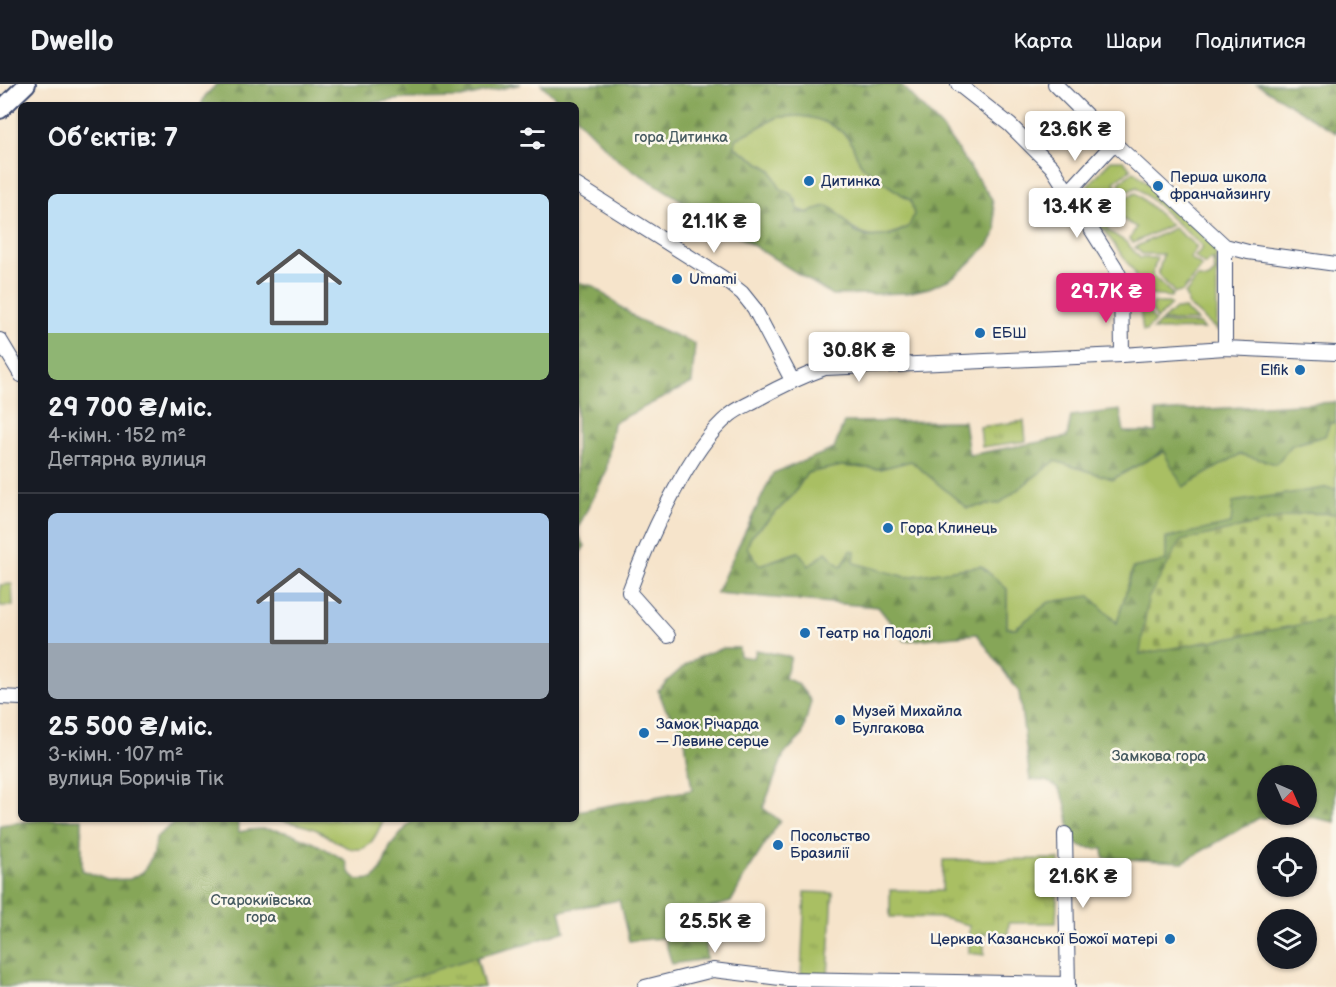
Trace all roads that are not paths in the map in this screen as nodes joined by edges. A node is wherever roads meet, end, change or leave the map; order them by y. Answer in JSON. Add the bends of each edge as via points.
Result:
{"nodes":[{"id":1,"x":27,"y":84,"type":"edge"},
{"id":2,"x":958,"y":84,"type":"edge"},
{"id":3,"x":1055,"y":84,"type":"edge"},
{"id":4,"x":0,"y":110,"type":"edge"},
{"id":5,"x":1114,"y":143,"type":"junction"},
{"id":6,"x":579,"y":187,"type":"edge"},
{"id":7,"x":1068,"y":193,"type":"junction"},
{"id":8,"x":1225,"y":246,"type":"junction"},
{"id":9,"x":1336,"y":264,"type":"edge"},
{"id":10,"x":0,"y":340,"type":"edge"},
{"id":11,"x":1225,"y":348,"type":"junction"},
{"id":12,"x":1336,"y":353,"type":"edge"},
{"id":13,"x":1122,"y":355,"type":"junction"},
{"id":14,"x":18,"y":370,"type":"edge"},
{"id":15,"x":792,"y":380,"type":"junction"},
{"id":16,"x":668,"y":636,"type":"dead end"},
{"id":17,"x":0,"y":697,"type":"edge"},
{"id":18,"x":18,"y":698,"type":"edge"},
{"id":19,"x":1065,"y":834,"type":"dead end"},
{"id":20,"x":787,"y":983,"type":"edge"},
{"id":21,"x":1068,"y":986,"type":"edge"},
{"id":22,"x":645,"y":987,"type":"edge"}],
"edges":[{"from":1,"to":4,"type":"main road"},
{"from":2,"to":7,"type":"street","via":[[1010,125],[1052,167]]},
{"from":3,"to":5,"type":"street"},
{"from":5,"to":7,"type":"street"},
{"from":5,"to":8,"type":"street"},
{"from":6,"to":15,"type":"street","via":[[742,293]]},
{"from":7,"to":13,"type":"street","via":[[1121,279]]},
{"from":8,"to":9,"type":"street"},
{"from":8,"to":11,"type":"street"},
{"from":10,"to":14,"type":"street"},
{"from":11,"to":12,"type":"street"},
{"from":11,"to":13,"type":"street"},
{"from":13,"to":15,"type":"street","via":[[825,368]]},
{"from":15,"to":16,"type":"street","via":[[730,414],[712,435],[695,456],[642,558],[628,592]]},
{"from":17,"to":18,"type":"street"},
{"from":19,"to":21,"type":"street"},
{"from":20,"to":21,"type":"street"},
{"from":20,"to":22,"type":"street","via":[[713,970]]}]}
